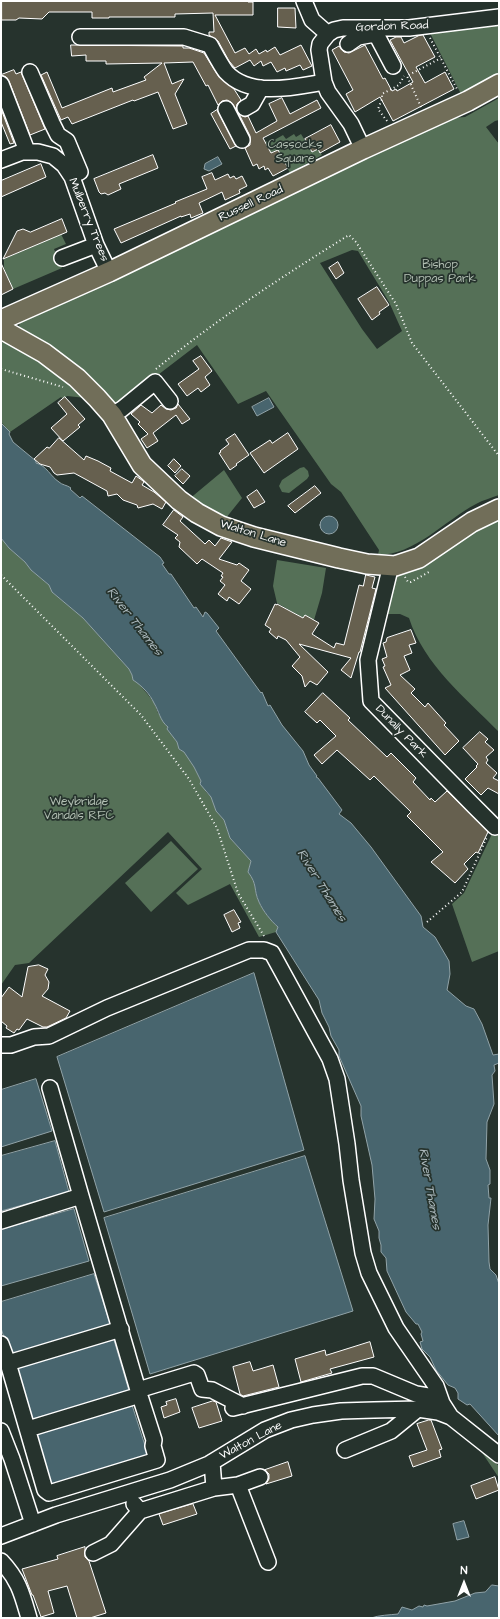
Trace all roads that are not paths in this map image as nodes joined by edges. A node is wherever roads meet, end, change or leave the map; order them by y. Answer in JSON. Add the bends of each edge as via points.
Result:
{"nodes":[{"id":1,"x":304,"y":1,"type":"edge"},
{"id":2,"x":499,"y":17,"type":"edge"},
{"id":3,"x":376,"y":31,"type":"junction"},
{"id":4,"x":328,"y":34,"type":"junction"},
{"id":5,"x":80,"y":37,"type":"dead end"},
{"id":6,"x":348,"y":44,"type":"dead end"},
{"id":7,"x":392,"y":66,"type":"dead end"},
{"id":8,"x":30,"y":72,"type":"dead end"},
{"id":9,"x":324,"y":82,"type":"junction"},
{"id":10,"x":1,"y":84,"type":"edge"},
{"id":11,"x":499,"y":84,"type":"edge"},
{"id":12,"x":261,"y":88,"type":"junction"},
{"id":13,"x":242,"y":140,"type":"dead end"},
{"id":14,"x":363,"y":149,"type":"junction"},
{"id":15,"x":27,"y":151,"type":"junction"},
{"id":16,"x":1,"y":160,"type":"edge"},
{"id":17,"x":69,"y":161,"type":"junction"},
{"id":18,"x":80,"y":172,"type":"dead end"},
{"id":19,"x":96,"y":245,"type":"junction"},
{"id":20,"x":62,"y":258,"type":"dead end"},
{"id":21,"x":108,"y":272,"type":"junction"},
{"id":22,"x":1,"y":320,"type":"edge"},
{"id":23,"x":1,"y":323,"type":"edge"},
{"id":24,"x":170,"y":401,"type":"dead end"},
{"id":25,"x":112,"y":415,"type":"junction"},
{"id":26,"x":499,"y":509,"type":"edge"},
{"id":27,"x":391,"y":565,"type":"junction"},
{"id":28,"x":494,"y":826,"type":"road end"},
{"id":29,"x":1,"y":1045,"type":"edge"},
{"id":30,"x":50,"y":1088,"type":"dead end"},
{"id":31,"x":81,"y":1196,"type":"junction"},
{"id":32,"x":1,"y":1221,"type":"edge"},
{"id":33,"x":121,"y":1329,"type":"junction"},
{"id":34,"x":1,"y":1344,"type":"edge"},
{"id":35,"x":8,"y":1363,"type":"junction"},
{"id":36,"x":139,"y":1392,"type":"junction"},
{"id":37,"x":442,"y":1403,"type":"junction"},
{"id":38,"x":243,"y":1406,"type":"junction"},
{"id":39,"x":418,"y":1409,"type":"junction"},
{"id":40,"x":228,"y":1410,"type":"dead end"},
{"id":41,"x":451,"y":1417,"type":"junction"},
{"id":42,"x":28,"y":1429,"type":"junction"},
{"id":43,"x":1,"y":1431,"type":"edge"},
{"id":44,"x":345,"y":1450,"type":"dead end"},
{"id":45,"x":499,"y":1455,"type":"edge"},
{"id":46,"x":212,"y":1462,"type":"junction"},
{"id":47,"x":260,"y":1477,"type":"dead end"},
{"id":48,"x":238,"y":1485,"type":"junction"},
{"id":49,"x":214,"y":1488,"type":"junction"},
{"id":50,"x":128,"y":1493,"type":"junction"},
{"id":51,"x":140,"y":1511,"type":"junction"},
{"id":52,"x":33,"y":1524,"type":"junction"},
{"id":53,"x":1,"y":1536,"type":"edge"},
{"id":54,"x":93,"y":1553,"type":"dead end"},
{"id":55,"x":1,"y":1561,"type":"edge"},
{"id":56,"x":268,"y":1562,"type":"dead end"},
{"id":57,"x":29,"y":1618,"type":"edge"}],
"edges":[{"from":1,"to":4,"type":"street","via":[[312,20]]},
{"from":2,"to":3,"type":"street","name":"Gordon Road"},
{"from":3,"to":4,"type":"street","name":"Gordon Road","via":[[342,28]]},
{"from":3,"to":6,"type":"street"},
{"from":3,"to":7,"type":"street"},
{"from":4,"to":9,"type":"street","via":[[319,50]]},
{"from":5,"to":12,"type":"street","via":[[184,37],[210,45],[227,72],[239,81]]},
{"from":8,"to":17,"type":"street","via":[[58,135],[68,141]]},
{"from":9,"to":12,"type":"street","via":[[285,89]]},
{"from":9,"to":14,"type":"street"},
{"from":10,"to":15,"type":"street"},
{"from":11,"to":14,"type":"main road","name":"Russell Road","via":[[462,104]]},
{"from":12,"to":13,"type":"street","via":[[252,104],[234,111]]},
{"from":14,"to":21,"type":"main road","name":"Russell Road"},
{"from":15,"to":16,"type":"street","name":"Mulberry Trees"},
{"from":15,"to":17,"type":"street","name":"Mulberry Trees"},
{"from":17,"to":18,"type":"street"},
{"from":17,"to":19,"type":"street","name":"Mulberry Trees","via":[[72,177]]},
{"from":19,"to":20,"type":"street"},
{"from":19,"to":21,"type":"street","name":"Mulberry Trees"},
{"from":21,"to":22,"type":"main road","name":"Russell Road"},
{"from":23,"to":25,"type":"main road","name":"Walton Lane","via":[[5,331],[44,353],[77,378]]},
{"from":24,"to":25,"type":"street","via":[[155,382]]},
{"from":25,"to":27,"type":"main road","name":"Walton Lane","via":[[142,464],[179,500],[221,526],[339,558],[368,564]]},
{"from":26,"to":27,"type":"main road","name":"Walton Lane","via":[[472,522],[419,558]]},
{"from":27,"to":28,"type":"street","name":"Dunally Park","via":[[368,660],[371,701]]},
{"from":29,"to":37,"type":"street","via":[[12,1045],[34,1037],[49,1036],[107,1008],[249,950],[272,953],[330,1059],[337,1079],[363,1253],[369,1273],[396,1328],[436,1386]]},
{"from":30,"to":31,"type":"street"},
{"from":31,"to":32,"type":"street"},
{"from":31,"to":33,"type":"street"},
{"from":33,"to":35,"type":"street"},
{"from":33,"to":36,"type":"street"},
{"from":34,"to":35,"type":"street"},
{"from":35,"to":42,"type":"street"},
{"from":36,"to":38,"type":"street","via":[[194,1373],[202,1389],[212,1390]]},
{"from":36,"to":42,"type":"street"},
{"from":36,"to":42,"type":"street","via":[[154,1440],[157,1460],[49,1493]]},
{"from":37,"to":38,"type":"street","via":[[373,1376],[362,1376]]},
{"from":37,"to":41,"type":"street"},
{"from":38,"to":40,"type":"street"},
{"from":39,"to":41,"type":"street","name":"Walton Lane"},
{"from":39,"to":44,"type":"street","via":[[391,1431]]},
{"from":39,"to":46,"type":"street","name":"Walton Lane","via":[[341,1411],[291,1420],[265,1430]]},
{"from":41,"to":45,"type":"street","name":"Walton Lane"},
{"from":43,"to":52,"type":"street"},
{"from":46,"to":49,"type":"street"},
{"from":46,"to":50,"type":"street","name":"Walton Lane","via":[[170,1480]]},
{"from":47,"to":48,"type":"street"},
{"from":48,"to":49,"type":"street"},
{"from":48,"to":56,"type":"street"},
{"from":49,"to":51,"type":"street"},
{"from":50,"to":51,"type":"street"},
{"from":50,"to":52,"type":"street","name":"Walton Lane"},
{"from":51,"to":54,"type":"street","via":[[111,1544]]},
{"from":52,"to":53,"type":"street","name":"Walton Lane"},
{"from":55,"to":57,"type":"street","via":[[18,1583]]}]}
